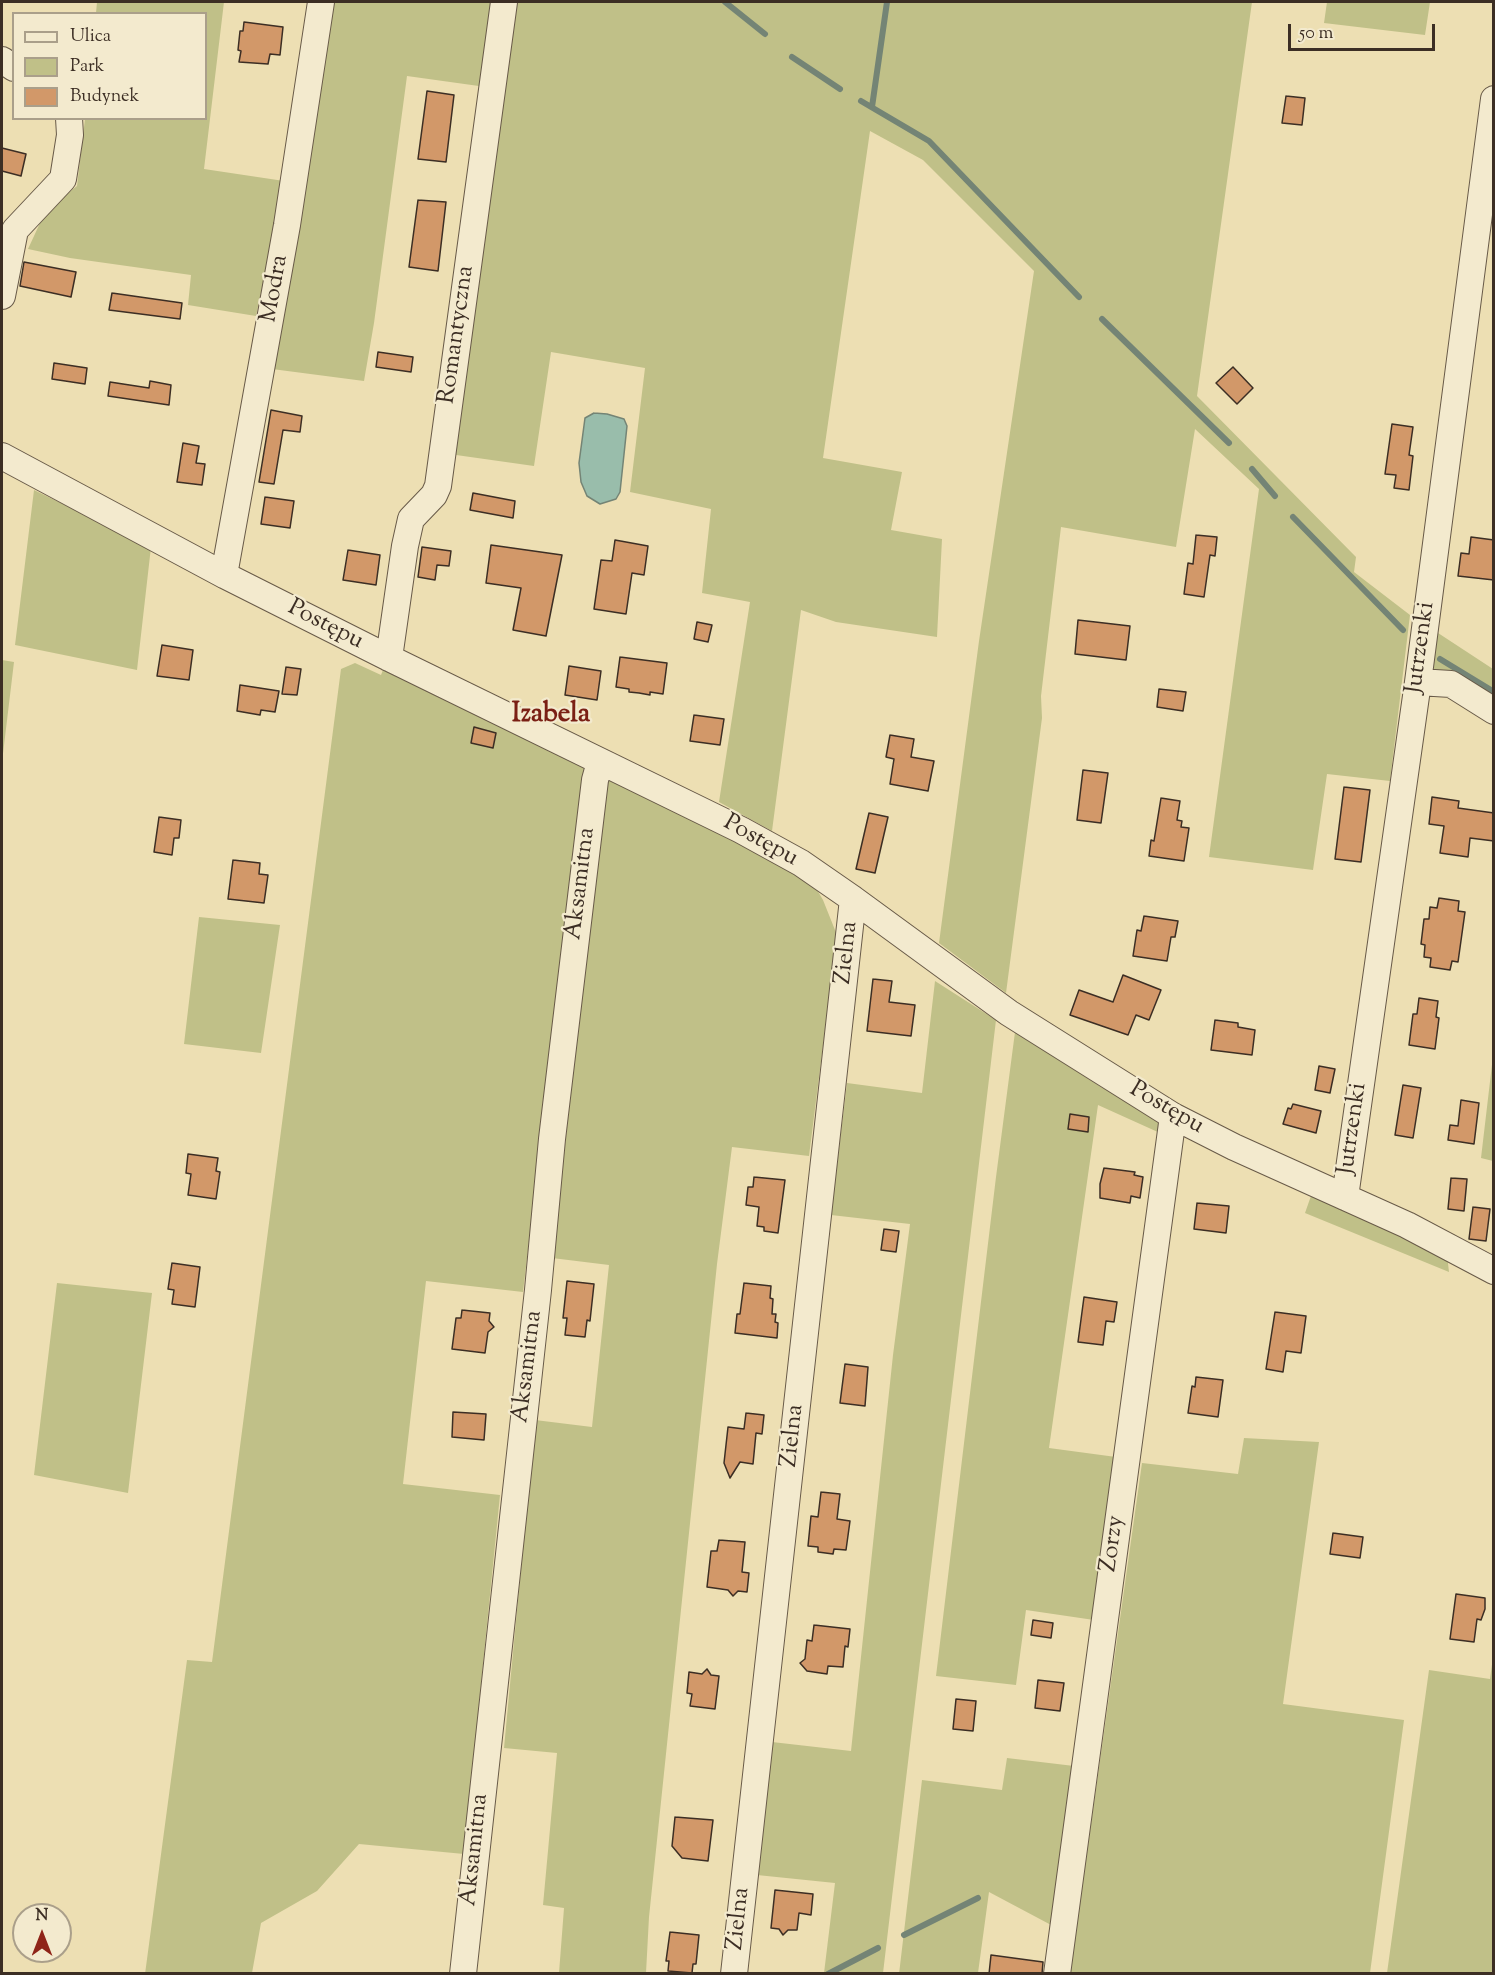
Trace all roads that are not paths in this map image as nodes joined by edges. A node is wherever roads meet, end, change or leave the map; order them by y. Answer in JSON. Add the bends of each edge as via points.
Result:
{"nodes":[{"id":1,"x":321,"y":2,"type":"edge"},
{"id":2,"x":504,"y":2,"type":"edge"},
{"id":3,"x":1494,"y":99,"type":"edge"},
{"id":4,"x":69,"y":120,"type":"edge"},
{"id":5,"x":2,"y":297,"type":"edge"},
{"id":6,"x":2,"y":456,"type":"edge"},
{"id":7,"x":224,"y":574,"type":"junction"},
{"id":8,"x":389,"y":658,"type":"junction"},
{"id":9,"x":1418,"y":682,"type":"junction"},
{"id":10,"x":1494,"y":711,"type":"edge"},
{"id":11,"x":600,"y":762,"type":"junction"},
{"id":12,"x":853,"y":899,"type":"junction"},
{"id":13,"x":1173,"y":1116,"type":"junction"},
{"id":14,"x":1345,"y":1197,"type":"junction"},
{"id":15,"x":1494,"y":1271,"type":"edge"},
{"id":16,"x":463,"y":1974,"type":"edge"},
{"id":17,"x":734,"y":1974,"type":"edge"},
{"id":18,"x":1057,"y":1974,"type":"edge"}],
"edges":[{"from":1,"to":7,"type":"street","name":"Modra","via":[[287,225]]},
{"from":2,"to":8,"type":"street","name":"Romantyczna","via":[[438,486],[411,519]]},
{"from":3,"to":9,"type":"street","name":"Jutrzenki"},
{"from":4,"to":5,"type":"street","via":[[63,179],[15,230]]},
{"from":6,"to":7,"type":"street","name":"Postępu"},
{"from":7,"to":8,"type":"street","name":"Postępu"},
{"from":8,"to":11,"type":"street","name":"Postępu"},
{"from":9,"to":10,"type":"street","via":[[1451,684]]},
{"from":9,"to":14,"type":"street","name":"Jutrzenki"},
{"from":11,"to":12,"type":"street","name":"Postępu","via":[[741,830],[801,863]]},
{"from":11,"to":16,"type":"street","name":"Aksamitna","via":[[552,1139]]},
{"from":12,"to":13,"type":"street","name":"Postępu","via":[[1009,1013]]},
{"from":12,"to":17,"type":"street","name":"Zielna"},
{"from":13,"to":14,"type":"street","name":"Postępu"},
{"from":13,"to":18,"type":"street","name":"Zorzy"},
{"from":14,"to":15,"type":"street","name":"Postępu"}]}
